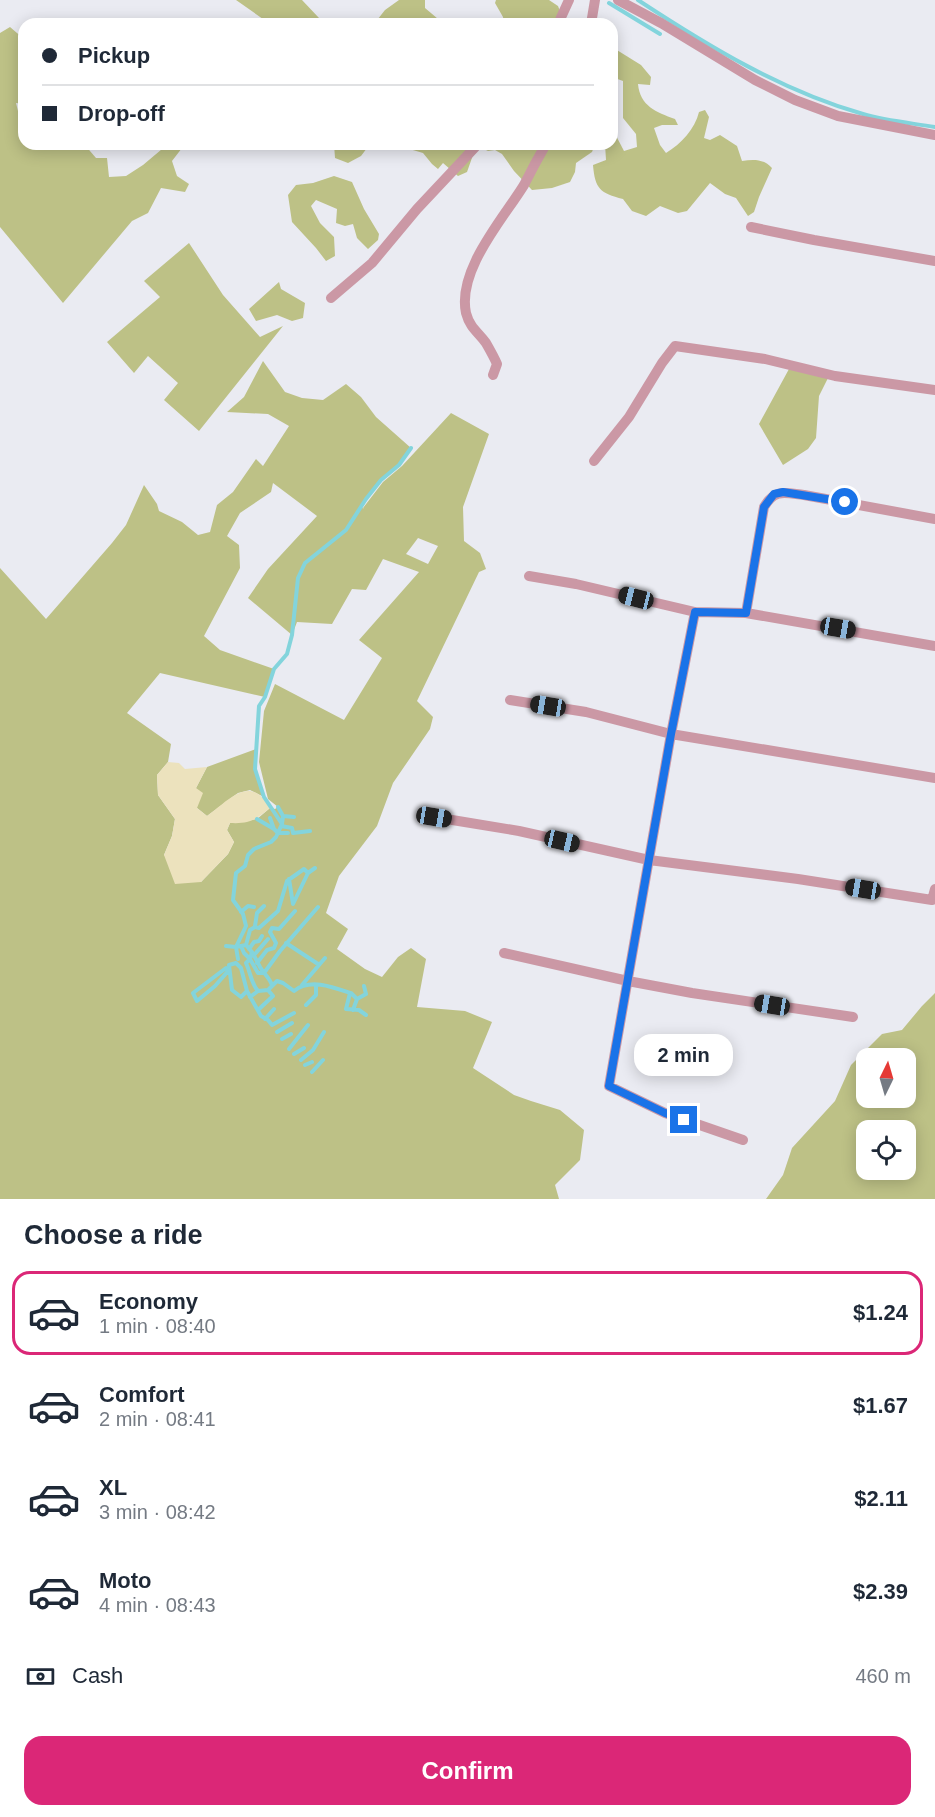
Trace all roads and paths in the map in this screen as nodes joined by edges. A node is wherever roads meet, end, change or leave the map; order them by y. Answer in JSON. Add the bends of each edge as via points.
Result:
{"nodes":[{"id":1,"x":595,"y":0,"type":"edge"},
{"id":2,"x":618,"y":0,"type":"edge"},
{"id":3,"x":565,"y":2,"type":"edge"},
{"id":4,"x":560,"y":18,"type":"edge"},
{"id":5,"x":592,"y":18,"type":"edge"},
{"id":6,"x":935,"y":135,"type":"edge"},
{"id":7,"x":472,"y":150,"type":"edge"},
{"id":8,"x":543,"y":150,"type":"edge"},
{"id":9,"x":751,"y":227,"type":"dead end"},
{"id":10,"x":935,"y":261,"type":"edge"},
{"id":11,"x":331,"y":297,"type":"dead end"},
{"id":12,"x":493,"y":375,"type":"dead end"},
{"id":13,"x":935,"y":390,"type":"edge"},
{"id":14,"x":594,"y":460,"type":"dead end"},
{"id":15,"x":935,"y":519,"type":"edge"},
{"id":16,"x":529,"y":576,"type":"dead end"},
{"id":17,"x":695,"y":612,"type":"junction"},
{"id":18,"x":746,"y":613,"type":"junction"},
{"id":19,"x":935,"y":646,"type":"edge"},
{"id":20,"x":510,"y":700,"type":"dead end"},
{"id":21,"x":671,"y":734,"type":"junction"},
{"id":22,"x":935,"y":778,"type":"edge"},
{"id":23,"x":434,"y":817,"type":"dead end"},
{"id":24,"x":649,"y":860,"type":"junction"},
{"id":25,"x":935,"y":889,"type":"edge"},
{"id":26,"x":504,"y":953,"type":"dead end"},
{"id":27,"x":628,"y":981,"type":"junction"},
{"id":28,"x":854,"y":1017,"type":"dead end"},
{"id":29,"x":743,"y":1140,"type":"dead end"}],
"edges":[{"from":1,"to":5,"type":"street"},
{"from":2,"to":6,"type":"street","via":[[795,100],[838,116]]},
{"from":3,"to":4,"type":"street"},
{"from":7,"to":11,"type":"street","via":[[372,263]]},
{"from":8,"to":12,"type":"street","via":[[482,250],[465,298],[473,330],[497,364]]},
{"from":9,"to":10,"type":"street"},
{"from":13,"to":14,"type":"street","via":[[675,346],[629,417]]},
{"from":15,"to":18,"type":"street","via":[[804,495],[774,494],[764,507]]},
{"from":16,"to":17,"type":"street"},
{"from":17,"to":18,"type":"street"},
{"from":17,"to":21,"type":"street"},
{"from":18,"to":19,"type":"street"},
{"from":20,"to":21,"type":"street","via":[[586,712]]},
{"from":21,"to":22,"type":"street"},
{"from":21,"to":24,"type":"street"},
{"from":23,"to":24,"type":"street"},
{"from":24,"to":25,"type":"street","via":[[932,900]]},
{"from":24,"to":27,"type":"street"},
{"from":26,"to":27,"type":"street"},
{"from":27,"to":28,"type":"street"},
{"from":27,"to":29,"type":"street","via":[[609,1086],[665,1113]]}]}
